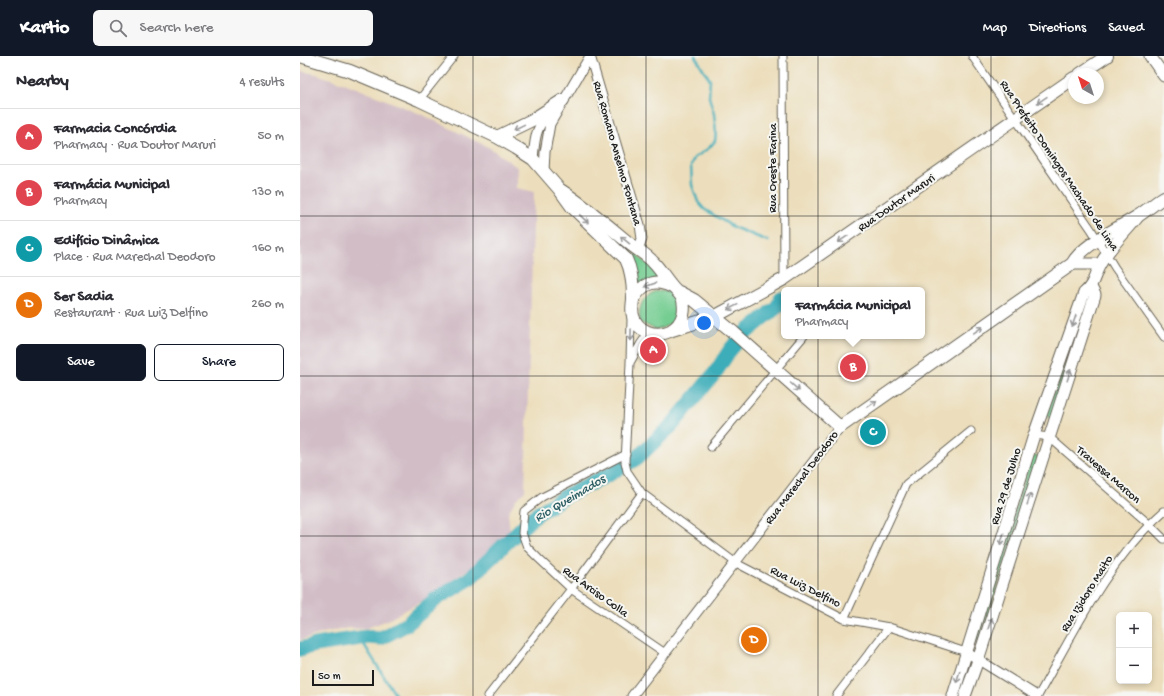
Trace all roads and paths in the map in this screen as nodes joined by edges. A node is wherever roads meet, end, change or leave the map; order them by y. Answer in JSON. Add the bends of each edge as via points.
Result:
{"nodes":[{"id":1,"x":300,"y":56,"type":"edge"},
{"id":2,"x":454,"y":56,"type":"edge"},
{"id":3,"x":590,"y":56,"type":"edge"},
{"id":4,"x":783,"y":56,"type":"edge"},
{"id":5,"x":972,"y":56,"type":"edge"},
{"id":6,"x":1107,"y":56,"type":"edge"},
{"id":7,"x":1150,"y":56,"type":"edge"},
{"id":8,"x":1089,"y":68,"type":"edge"},
{"id":9,"x":1164,"y":76,"type":"edge"},
{"id":10,"x":1068,"y":82,"type":"edge"},
{"id":11,"x":419,"y":100,"type":"junction"},
{"id":12,"x":563,"y":100,"type":"junction"},
{"id":13,"x":1016,"y":118,"type":"junction"},
{"id":14,"x":497,"y":137,"type":"junction"},
{"id":15,"x":533,"y":159,"type":"junction"},
{"id":16,"x":544,"y":171,"type":"junction"},
{"id":17,"x":559,"y":189,"type":"junction"},
{"id":18,"x":1164,"y":197,"type":"edge"},
{"id":19,"x":1140,"y":215,"type":"junction"},
{"id":20,"x":1098,"y":240,"type":"junction"},
{"id":21,"x":638,"y":251,"type":"junction"},
{"id":22,"x":1107,"y":254,"type":"junction"},
{"id":23,"x":626,"y":259,"type":"junction"},
{"id":24,"x":1072,"y":264,"type":"junction"},
{"id":25,"x":1100,"y":264,"type":"junction"},
{"id":26,"x":1115,"y":268,"type":"junction"},
{"id":27,"x":784,"y":280,"type":"junction"},
{"id":28,"x":1091,"y":287,"type":"junction"},
{"id":29,"x":676,"y":289,"type":"junction"},
{"id":30,"x":632,"y":304,"type":"junction"},
{"id":31,"x":714,"y":317,"type":"junction"},
{"id":32,"x":671,"y":331,"type":"junction"},
{"id":33,"x":648,"y":333,"type":"junction"},
{"id":34,"x":1164,"y":337,"type":"edge"},
{"id":35,"x":802,"y":339,"type":"edge"},
{"id":36,"x":630,"y":363,"type":"junction"},
{"id":37,"x":776,"y":370,"type":"junction"},
{"id":38,"x":840,"y":427,"type":"junction"},
{"id":39,"x":971,"y":431,"type":"dead end"},
{"id":40,"x":1034,"y":435,"type":"junction"},
{"id":41,"x":1049,"y":437,"type":"junction"},
{"id":42,"x":712,"y":447,"type":"dead end"},
{"id":43,"x":626,"y":454,"type":"junction"},
{"id":44,"x":642,"y":493,"type":"junction"},
{"id":45,"x":1164,"y":511,"type":"edge"},
{"id":46,"x":1149,"y":524,"type":"junction"},
{"id":47,"x":1164,"y":539,"type":"edge"},
{"id":48,"x":736,"y":563,"type":"junction"},
{"id":49,"x":571,"y":589,"type":"junction"},
{"id":50,"x":844,"y":619,"type":"junction"},
{"id":51,"x":889,"y":627,"type":"junction"},
{"id":52,"x":966,"y":652,"type":"junction"},
{"id":53,"x":665,"y":653,"type":"junction"},
{"id":54,"x":978,"y":660,"type":"junction"},
{"id":55,"x":488,"y":696,"type":"edge"},
{"id":56,"x":632,"y":696,"type":"edge"},
{"id":57,"x":836,"y":696,"type":"edge"},
{"id":58,"x":952,"y":696,"type":"edge"},
{"id":59,"x":965,"y":696,"type":"edge"},
{"id":60,"x":1038,"y":696,"type":"edge"}],
"edges":[{"from":1,"to":11,"type":"main road","via":[[350,71]]},
{"from":2,"to":11,"type":"street"},
{"from":3,"to":12,"type":"street"},
{"from":3,"to":21,"type":"street","name":"Rua Romano Anselmo Fontana","via":[[640,225],[642,239]]},
{"from":4,"to":27,"type":"street","name":"Rua Oreste Farina"},
{"from":5,"to":13,"type":"street","name":"Rua Prefeito Domingos Machado de Lima"},
{"from":6,"to":8,"type":"main road"},
{"from":7,"to":9,"type":"main road"},
{"from":10,"to":13,"type":"main road","name":"Rua Doutor Maruri","one_way":true},
{"from":11,"to":14,"type":"main road"},
{"from":12,"to":14,"type":"main road","one_way":true,"via":[[532,120]]},
{"from":12,"to":15,"type":"street","via":[[546,116],[536,132]]},
{"from":12,"to":16,"type":"street","via":[[550,124]]},
{"from":13,"to":20,"type":"street","name":"Rua Prefeito Domingos Machado de Lima"},
{"from":13,"to":27,"type":"main road","name":"Rua Doutor Maruri","one_way":true},
{"from":14,"to":15,"type":"main road"},
{"from":15,"to":16,"type":"main road"},
{"from":16,"to":17,"type":"main road"},
{"from":21,"to":17,"type":"main road","one_way":true},
{"from":17,"to":23,"type":"main road","one_way":true,"via":[[572,208]]},
{"from":18,"to":19,"type":"main road","name":"Rua Marechal Deodoro"},
{"from":19,"to":20,"type":"main road","name":"Rua Marechal Deodoro"},
{"from":19,"to":22,"type":"main road","name":"Rua Marechal Deodoro"},
{"from":20,"to":22,"type":"street","name":"Rua Prefeito Domingos Machado de Lima"},
{"from":20,"to":24,"type":"main road","name":"Rua Marechal Deodoro"},
{"from":21,"to":23,"type":"main road"},
{"from":21,"to":29,"type":"main road","via":[[655,263]]},
{"from":22,"to":25,"type":"main road","name":"Rua Marechal Deodoro"},
{"from":22,"to":26,"type":"street","name":"Rua Prefeito Domingos Machado de Lima"},
{"from":23,"to":30,"type":"main road","via":[[630,268]]},
{"from":24,"to":25,"type":"main road"},
{"from":38,"to":24,"type":"main road","name":"Rua Marechal Deodoro","one_way":true},
{"from":25,"to":26,"type":"street","name":"Rua Prefeito Domingos Machado de Lima"},
{"from":25,"to":28,"type":"main road","name":"Rua 29 de Julho"},
{"from":26,"to":34,"type":"street","name":"Rua Prefeito Domingos Machado de Lima"},
{"from":27,"to":31,"type":"main road","name":"Rua Doutor Maruri","one_way":true},
{"from":28,"to":40,"type":"main road","name":"Rua 29 de Julho","one_way":true,"via":[[1084,293]]},
{"from":41,"to":28,"type":"main road","name":"Rua 29 de Julho","one_way":true,"via":[[1095,295]]},
{"from":29,"to":30,"type":"main road","one_way":true,"via":[[665,283],[650,284],[642,287]]},
{"from":29,"to":31,"type":"main road"},
{"from":29,"to":32,"type":"main road","via":[[683,300],[684,309],[678,325]]},
{"from":30,"to":33,"type":"main road","via":[[636,323]]},
{"from":30,"to":36,"type":"street","one_way":true},
{"from":31,"to":32,"type":"main road","name":"Rua Doutor Maruri"},
{"from":31,"to":37,"type":"main road"},
{"from":32,"to":33,"type":"main road","via":[[664,334]]},
{"from":33,"to":36,"type":"street"},
{"from":35,"to":37,"type":"street"},
{"from":36,"to":43,"type":"street"},
{"from":37,"to":38,"type":"main road","one_way":true},
{"from":37,"to":42,"type":"street"},
{"from":38,"to":48,"type":"street","name":"Rua Marechal Deodoro"},
{"from":39,"to":50,"type":"street","via":[[906,484]]},
{"from":40,"to":41,"type":"street"},
{"from":40,"to":52,"type":"main road","name":"Rua 29 de Julho","one_way":true},
{"from":41,"to":46,"type":"street","name":"Travessa Marcon"},
{"from":54,"to":41,"type":"main road","name":"Rua 29 de Julho","one_way":true},
{"from":43,"to":44,"type":"street","name":"Rua Luiz Delfino","via":[[627,471]]},
{"from":43,"to":49,"type":"street","name":"Rua Arciso Colla","via":[[542,497],[524,511],[522,534],[527,547]]},
{"from":44,"to":48,"type":"street","name":"Rua Luiz Delfino"},
{"from":44,"to":49,"type":"street"},
{"from":45,"to":46,"type":"street","name":"Rua Izidoro Maito"},
{"from":46,"to":47,"type":"street","name":"Travessa Marcon"},
{"from":46,"to":60,"type":"street","name":"Rua Izidoro Maito","via":[[1128,548],[1098,591]]},
{"from":48,"to":50,"type":"street","name":"Rua Luiz Delfino"},
{"from":48,"to":53,"type":"street","name":"Rua Marechal Deodoro"},
{"from":49,"to":53,"type":"street","name":"Rua Arciso Colla"},
{"from":49,"to":55,"type":"street"},
{"from":50,"to":51,"type":"street","name":"Rua Luiz Delfino"},
{"from":51,"to":52,"type":"street","name":"Rua Luiz Delfino"},
{"from":51,"to":57,"type":"street"},
{"from":52,"to":54,"type":"street","name":"Rua Luiz Delfino"},
{"from":52,"to":58,"type":"main road","name":"Rua 29 de Julho","one_way":true},
{"from":53,"to":56,"type":"street","name":"Rua Marechal Deodoro"},
{"from":54,"to":59,"type":"main road","name":"Rua 29 de Julho"},
{"from":54,"to":60,"type":"street","name":"Rua Luiz Delfino"}]}
